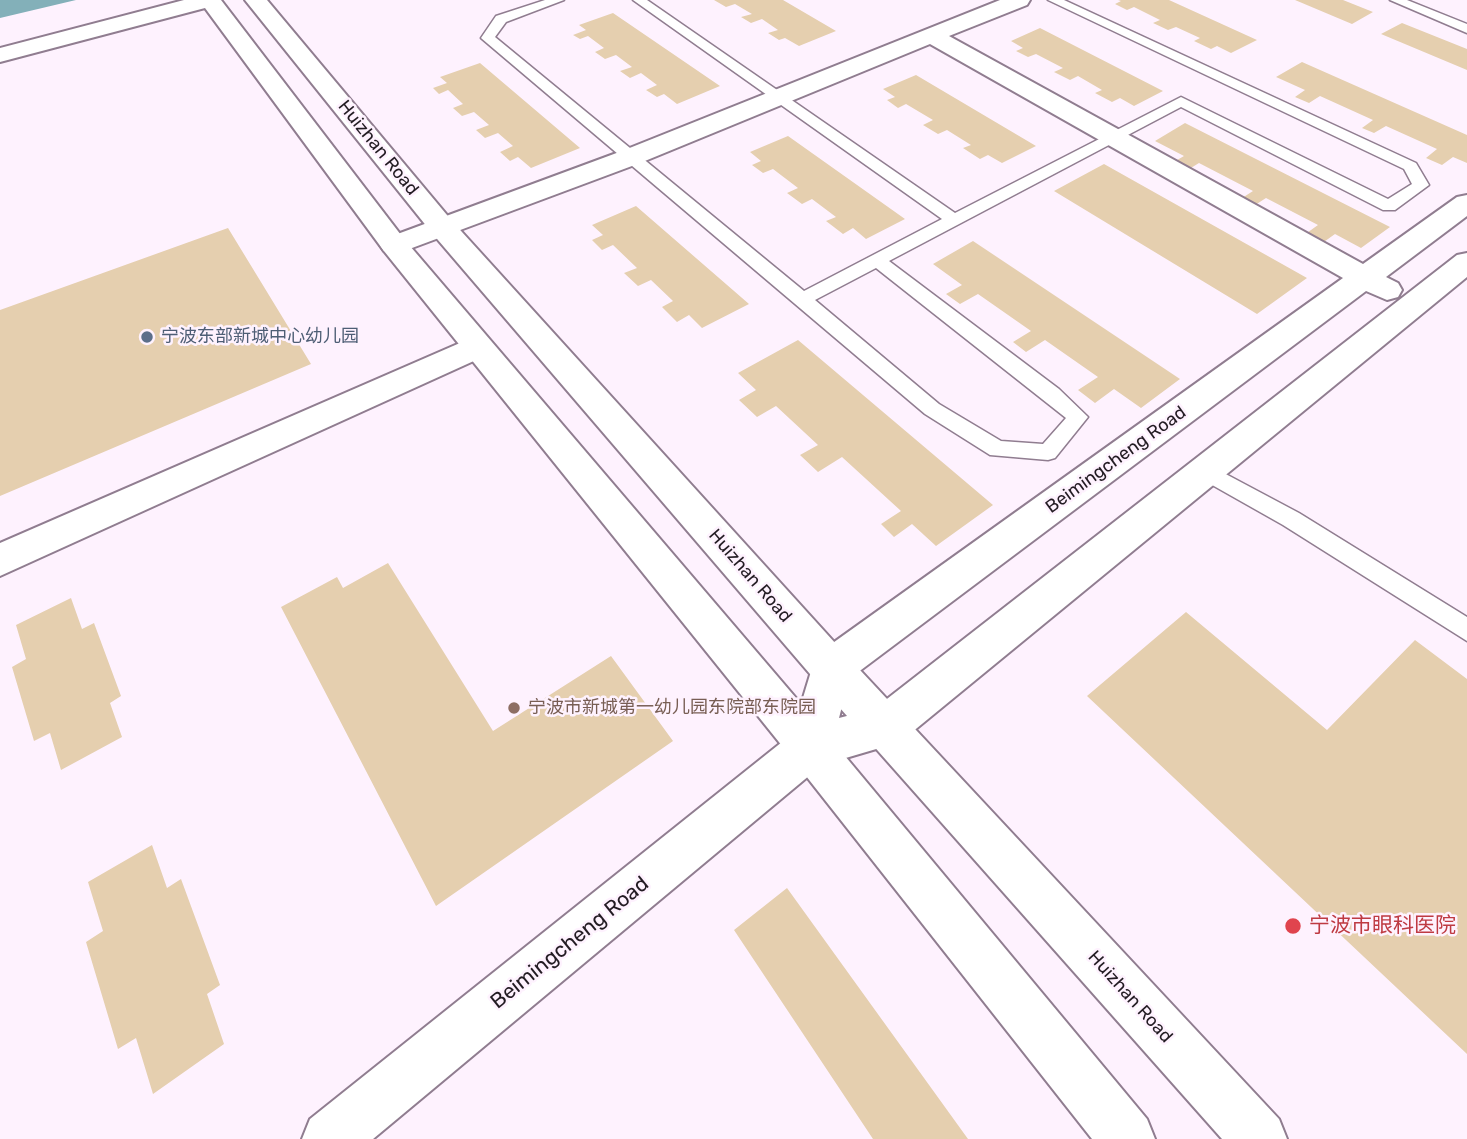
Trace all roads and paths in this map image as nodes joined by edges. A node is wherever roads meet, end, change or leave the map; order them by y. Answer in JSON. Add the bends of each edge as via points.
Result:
{"nodes":[{"id":1,"x":210,"y":0,"type":"edge"},
{"id":2,"x":256,"y":0,"type":"edge"},
{"id":3,"x":558,"y":0,"type":"edge"},
{"id":4,"x":639,"y":0,"type":"edge"},
{"id":5,"x":1019,"y":0,"type":"edge"},
{"id":6,"x":1054,"y":0,"type":"edge"},
{"id":7,"x":1407,"y":2,"type":"edge"},
{"id":8,"x":1467,"y":29,"type":"edge"},
{"id":9,"x":931,"y":35,"type":"junction"},
{"id":10,"x":0,"y":55,"type":"edge"},
{"id":11,"x":777,"y":98,"type":"junction"},
{"id":12,"x":1112,"y":137,"type":"junction"},
{"id":13,"x":631,"y":157,"type":"junction"},
{"id":14,"x":1467,"y":203,"type":"edge"},
{"id":15,"x":953,"y":219,"type":"junction"},
{"id":16,"x":442,"y":227,"type":"junction"},
{"id":17,"x":394,"y":245,"type":"junction"},
{"id":18,"x":876,"y":260,"type":"junction"},
{"id":19,"x":1467,"y":262,"type":"edge"},
{"id":20,"x":1366,"y":278,"type":"junction"},
{"id":21,"x":803,"y":299,"type":"junction"},
{"id":22,"x":1413,"y":304,"type":"junction"},
{"id":23,"x":476,"y":347,"type":"junction"},
{"id":24,"x":1205,"y":471,"type":"junction"},
{"id":25,"x":0,"y":560,"type":"edge"},
{"id":26,"x":1467,"y":630,"type":"edge"},
{"id":27,"x":831,"y":668,"type":"junction"},
{"id":28,"x":885,"y":727,"type":"junction"},
{"id":29,"x":810,"y":747,"type":"junction"},
{"id":30,"x":330,"y":1139,"type":"edge"},
{"id":31,"x":1127,"y":1139,"type":"edge"},
{"id":32,"x":1259,"y":1139,"type":"edge"}],
"edges":[{"from":1,"to":10,"type":"street"},
{"from":1,"to":17,"type":"street"},
{"from":2,"to":16,"type":"street","name":"Huizhan Road"},
{"from":3,"to":13,"type":"lane","via":[[501,19],[488,38]]},
{"from":4,"to":11,"type":"lane"},
{"from":5,"to":9,"type":"street"},
{"from":6,"to":12,"type":"lane","via":[[1410,166],[1421,185],[1389,206],[1181,101]]},
{"from":7,"to":8,"type":"lane"},
{"from":9,"to":11,"type":"street"},
{"from":9,"to":12,"type":"street"},
{"from":11,"to":13,"type":"street"},
{"from":11,"to":15,"type":"lane"},
{"from":12,"to":15,"type":"lane"},
{"from":12,"to":20,"type":"street"},
{"from":13,"to":16,"type":"street"},
{"from":13,"to":21,"type":"lane"},
{"from":14,"to":20,"type":"street","name":"Beimingcheng Road"},
{"from":15,"to":18,"type":"lane"},
{"from":16,"to":17,"type":"street"},
{"from":16,"to":27,"type":"street","name":"Huizhan Road"},
{"from":17,"to":23,"type":"street"},
{"from":18,"to":21,"type":"lane"},
{"from":18,"to":21,"type":"lane","via":[[1078,417],[1048,452],[997,449],[932,410]]},
{"from":19,"to":22,"type":"street","name":"Beimingcheng Road"},
{"from":20,"to":22,"type":"street"},
{"from":20,"to":27,"type":"street","name":"Beimingcheng Road"},
{"from":22,"to":24,"type":"street","name":"Beimingcheng Road"},
{"from":23,"to":25,"type":"street"},
{"from":23,"to":29,"type":"street"},
{"from":24,"to":26,"type":"lane","via":[[1291,519]]},
{"from":24,"to":28,"type":"street","name":"Beimingcheng Road"},
{"from":27,"to":28,"type":"street","name":"Huizhan Road"},
{"from":27,"to":29,"type":"street"},
{"from":28,"to":29,"type":"street","name":"Beimingcheng Road"},
{"from":28,"to":32,"type":"street","name":"Huizhan Road"},
{"from":29,"to":30,"type":"street","name":"Beimingcheng Road"},
{"from":29,"to":31,"type":"street"}]}
